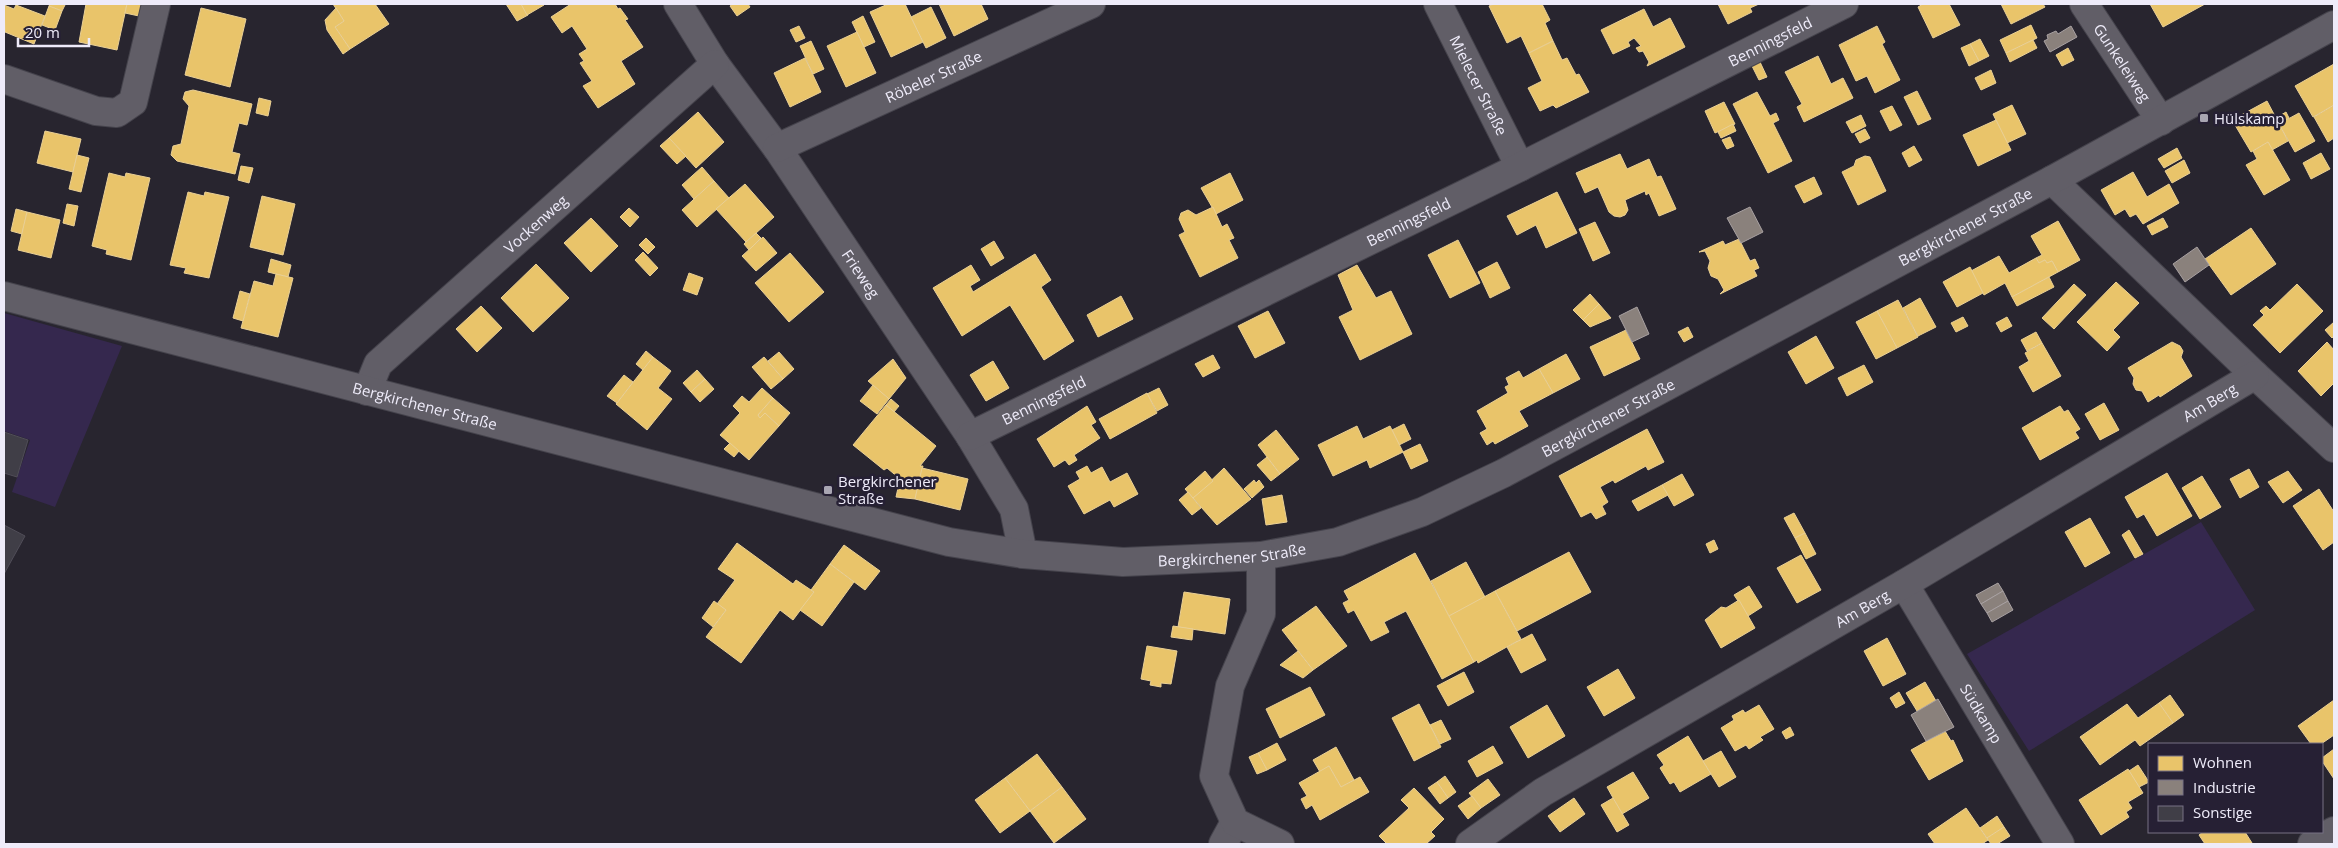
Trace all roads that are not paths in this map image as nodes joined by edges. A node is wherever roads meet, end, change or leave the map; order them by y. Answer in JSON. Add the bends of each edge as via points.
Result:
{"nodes":[{"id":1,"x":156,"y":4,"type":"edge"},
{"id":2,"x":678,"y":4,"type":"edge"},
{"id":3,"x":1092,"y":4,"type":"edge"},
{"id":4,"x":1438,"y":4,"type":"edge"},
{"id":5,"x":1844,"y":4,"type":"edge"},
{"id":6,"x":2084,"y":4,"type":"edge"},
{"id":7,"x":2334,"y":25,"type":"edge"},
{"id":8,"x":715,"y":64,"type":"junction"},
{"id":9,"x":4,"y":79,"type":"edge"},
{"id":10,"x":2161,"y":122,"type":"junction"},
{"id":11,"x":777,"y":148,"type":"junction"},
{"id":12,"x":1520,"y":167,"type":"junction"},
{"id":13,"x":2052,"y":180,"type":"junction"},
{"id":14,"x":4,"y":296,"type":"edge"},
{"id":15,"x":2255,"y":376,"type":"junction"},
{"id":16,"x":367,"y":390,"type":"junction"},
{"id":17,"x":970,"y":436,"type":"junction"},
{"id":18,"x":2334,"y":448,"type":"edge"},
{"id":19,"x":1023,"y":554,"type":"junction"},
{"id":20,"x":1261,"y":556,"type":"junction"},
{"id":21,"x":1904,"y":584,"type":"junction"},
{"id":22,"x":2334,"y":831,"type":"edge"},
{"id":23,"x":1229,"y":833,"type":"edge"},
{"id":24,"x":1280,"y":844,"type":"edge"},
{"id":25,"x":1470,"y":844,"type":"edge"},
{"id":26,"x":2060,"y":844,"type":"edge"},
{"id":27,"x":2312,"y":844,"type":"edge"}],
"edges":[{"from":1,"to":9,"type":"street","via":[[133,102],[117,113],[96,111]]},
{"from":2,"to":8,"type":"street","name":"Frieweg"},
{"from":3,"to":11,"type":"street","name":"Röbeler Straße"},
{"from":4,"to":12,"type":"street","name":"Mielecer Straße"},
{"from":5,"to":12,"type":"street","name":"Benningsfeld"},
{"from":6,"to":10,"type":"street","name":"Gunkeleiweg"},
{"from":7,"to":10,"type":"street","name":"Bergkirchener Straße"},
{"from":8,"to":11,"type":"street","name":"Frieweg"},
{"from":8,"to":16,"type":"street","name":"Vockenweg","via":[[378,364]]},
{"from":10,"to":13,"type":"street","name":"Bergkirchener Straße"},
{"from":11,"to":17,"type":"street","name":"Frieweg"},
{"from":12,"to":17,"type":"street","name":"Benningsfeld"},
{"from":13,"to":15,"type":"street"},
{"from":13,"to":20,"type":"street","name":"Bergkirchener Straße","via":[[1504,473],[1422,512],[1338,542]]},
{"from":14,"to":16,"type":"street","name":"Bergkirchener Straße"},
{"from":15,"to":18,"type":"street"},
{"from":15,"to":21,"type":"street","name":"Am Berg"},
{"from":16,"to":19,"type":"street","name":"Bergkirchener Straße","via":[[949,542]]},
{"from":17,"to":19,"type":"street","name":"Frieweg","via":[[1014,509]]},
{"from":19,"to":20,"type":"street","name":"Bergkirchener Straße","via":[[1123,562]]},
{"from":20,"to":23,"type":"street","via":[[1261,614],[1230,686],[1214,776]]},
{"from":21,"to":25,"type":"street","name":"Am Berg","via":[[1543,792]]},
{"from":21,"to":26,"type":"street","name":"Südkamp"},
{"from":22,"to":27,"type":"street"},
{"from":23,"to":24,"type":"street"}]}
